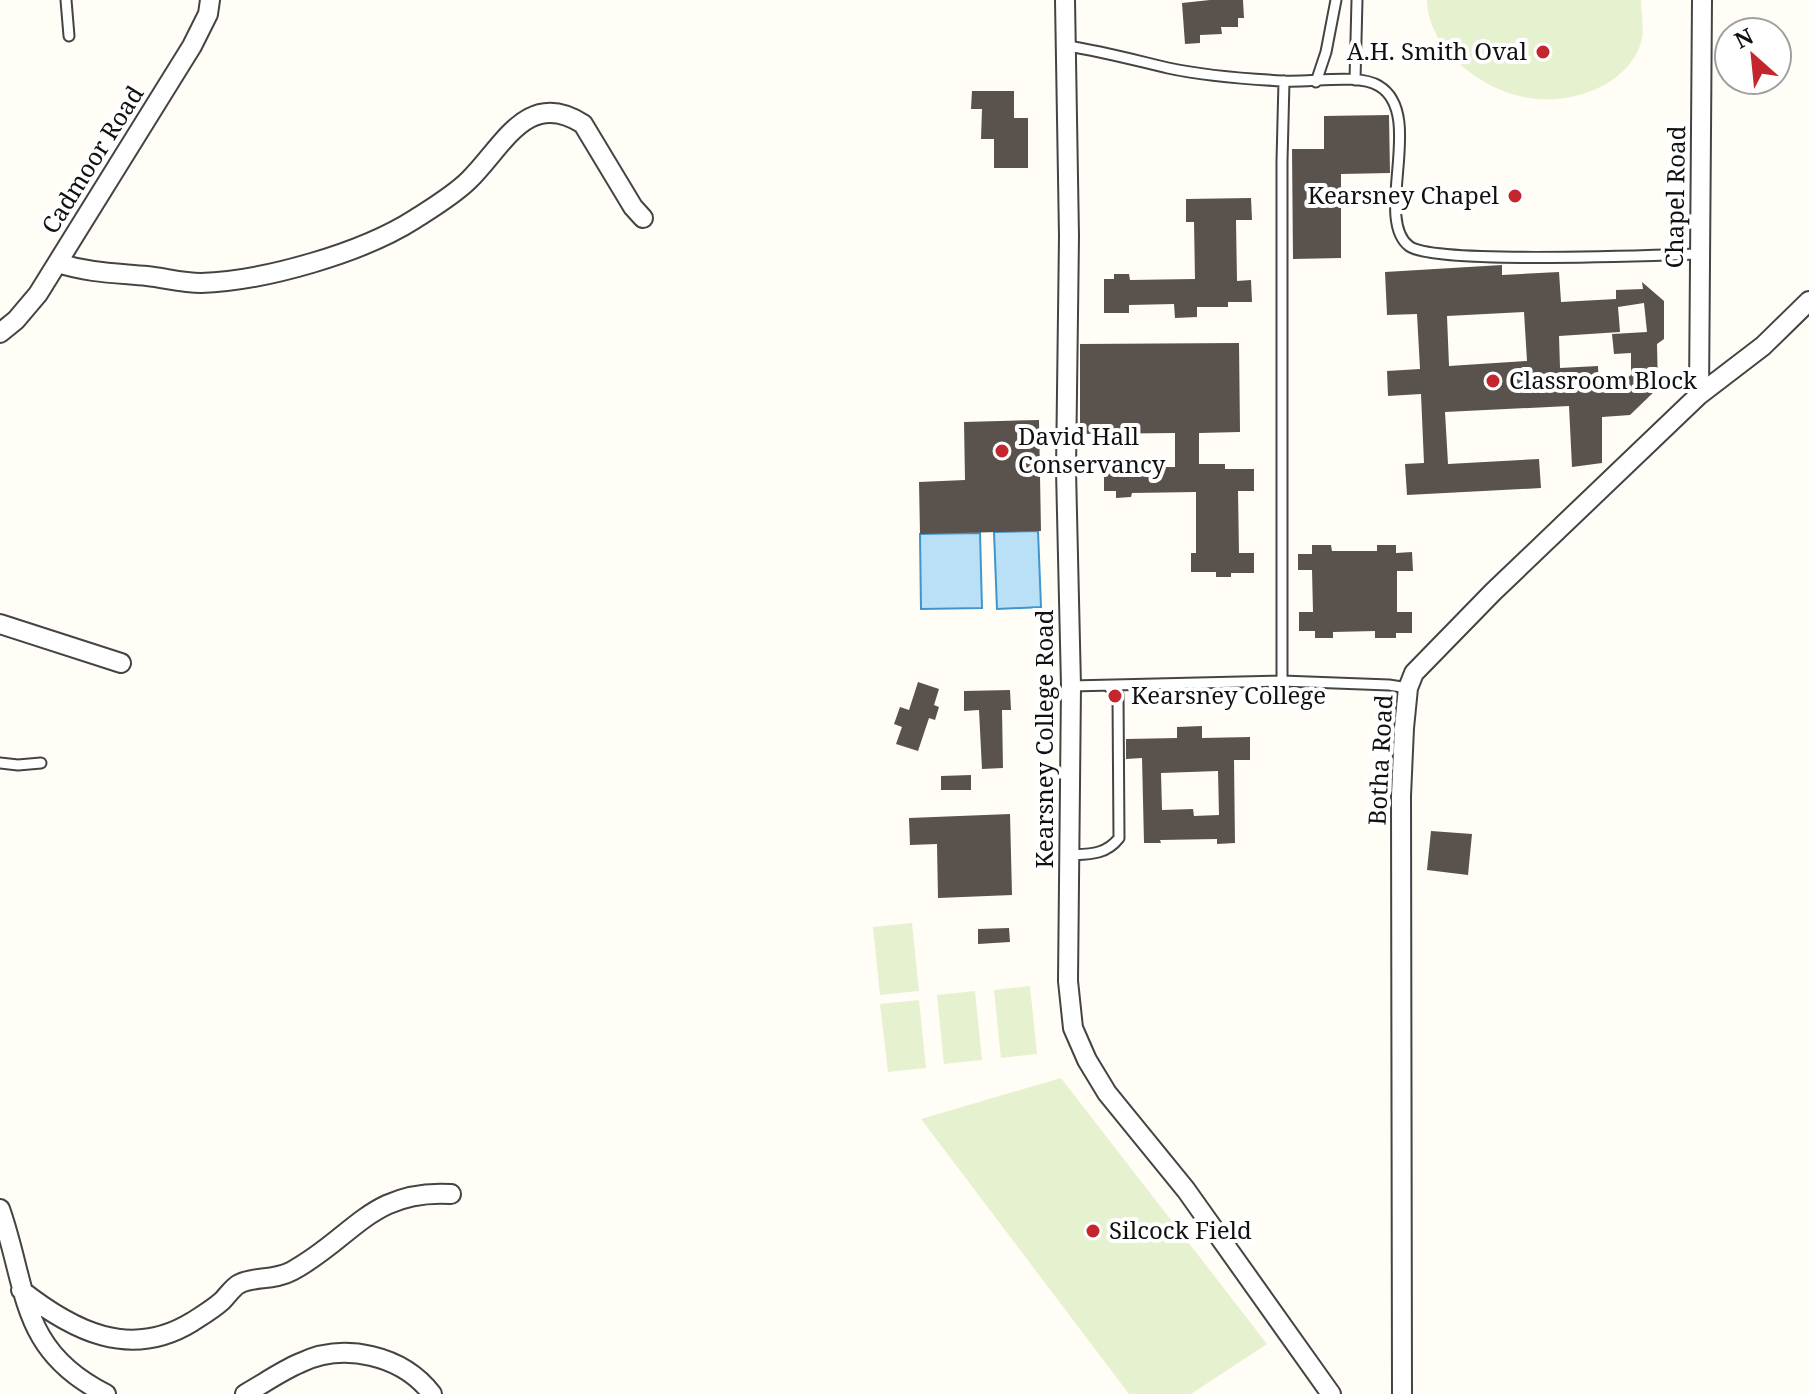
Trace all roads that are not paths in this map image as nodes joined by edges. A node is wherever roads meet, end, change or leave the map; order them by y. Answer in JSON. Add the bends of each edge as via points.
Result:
{"nodes":[{"id":1,"x":66,"y":0,"type":"edge"},
{"id":2,"x":210,"y":0,"type":"edge"},
{"id":3,"x":1065,"y":0,"type":"edge"},
{"id":4,"x":1336,"y":0,"type":"edge"},
{"id":5,"x":1357,"y":0,"type":"edge"},
{"id":6,"x":1702,"y":0,"type":"edge"},
{"id":7,"x":69,"y":36,"type":"dead end"},
{"id":8,"x":1067,"y":46,"type":"junction"},
{"id":9,"x":1355,"y":80,"type":"junction"},
{"id":10,"x":1284,"y":81,"type":"junction"},
{"id":11,"x":1316,"y":82,"type":"junction"},
{"id":12,"x":643,"y":218,"type":"dead end"},
{"id":13,"x":1699,"y":254,"type":"junction"},
{"id":14,"x":58,"y":263,"type":"junction"},
{"id":15,"x":1809,"y":301,"type":"edge"},
{"id":16,"x":0,"y":333,"type":"edge"},
{"id":17,"x":1699,"y":395,"type":"junction"},
{"id":18,"x":0,"y":624,"type":"edge"},
{"id":19,"x":121,"y":663,"type":"dead end"},
{"id":20,"x":1282,"y":681,"type":"junction"},
{"id":21,"x":1071,"y":686,"type":"junction"},
{"id":22,"x":1106,"y":686,"type":"junction"},
{"id":23,"x":1399,"y":686,"type":"junction"},
{"id":24,"x":0,"y":763,"type":"edge"},
{"id":25,"x":41,"y":763,"type":"dead end"},
{"id":26,"x":1070,"y":855,"type":"junction"},
{"id":27,"x":451,"y":1194,"type":"dead end"},
{"id":28,"x":0,"y":1209,"type":"edge"},
{"id":29,"x":21,"y":1290,"type":"junction"},
{"id":30,"x":106,"y":1394,"type":"edge"},
{"id":31,"x":245,"y":1394,"type":"edge"},
{"id":32,"x":432,"y":1394,"type":"edge"},
{"id":33,"x":1331,"y":1394,"type":"edge"},
{"id":34,"x":1402,"y":1394,"type":"edge"}],
"edges":[{"from":1,"to":7,"type":"lane"},
{"from":2,"to":14,"type":"street","name":"Cadmoor Road","via":[[192,46]]},
{"from":3,"to":8,"type":"street","name":"Kearsney College Road"},
{"from":4,"to":11,"type":"lane"},
{"from":5,"to":9,"type":"lane"},
{"from":6,"to":13,"type":"street","name":"Chapel Road"},
{"from":8,"to":10,"type":"lane","via":[[1171,69]]},
{"from":8,"to":21,"type":"street","name":"Kearsney College Road"},
{"from":9,"to":11,"type":"lane"},
{"from":9,"to":13,"type":"lane","via":[[1376,84],[1396,103],[1396,209],[1399,233],[1408,246],[1428,254]]},
{"from":10,"to":11,"type":"lane"},
{"from":10,"to":20,"type":"lane"},
{"from":12,"to":14,"type":"street","via":[[583,124],[548,112],[524,120],[467,183],[415,219],[326,259],[199,283],[86,272]]},
{"from":13,"to":17,"type":"street","name":"Chapel Road"},
{"from":14,"to":16,"type":"street","name":"Cadmoor Road","via":[[30,305]]},
{"from":15,"to":17,"type":"street","name":"Botha Road","via":[[1763,346]]},
{"from":17,"to":23,"type":"street","name":"Botha Road"},
{"from":18,"to":19,"type":"street"},
{"from":20,"to":22,"type":"lane"},
{"from":20,"to":23,"type":"lane"},
{"from":21,"to":22,"type":"lane"},
{"from":21,"to":26,"type":"street","name":"Kearsney College Road"},
{"from":22,"to":26,"type":"lane","via":[[1118,695],[1119,838],[1098,853]]},
{"from":23,"to":34,"type":"street","name":"Botha Road"},
{"from":24,"to":25,"type":"lane"},
{"from":26,"to":33,"type":"street","name":"Kearsney College Road","via":[[1068,981],[1073,1028],[1087,1060]]},
{"from":27,"to":29,"type":"street","via":[[414,1194],[381,1206],[306,1263],[280,1277],[242,1282],[209,1311],[159,1337],[132,1341],[100,1335],[60,1317]]},
{"from":28,"to":29,"type":"street"},
{"from":29,"to":30,"type":"street","via":[[47,1347],[67,1369]]},
{"from":31,"to":32,"type":"street","via":[[299,1363],[351,1353],[398,1366]]}]}
